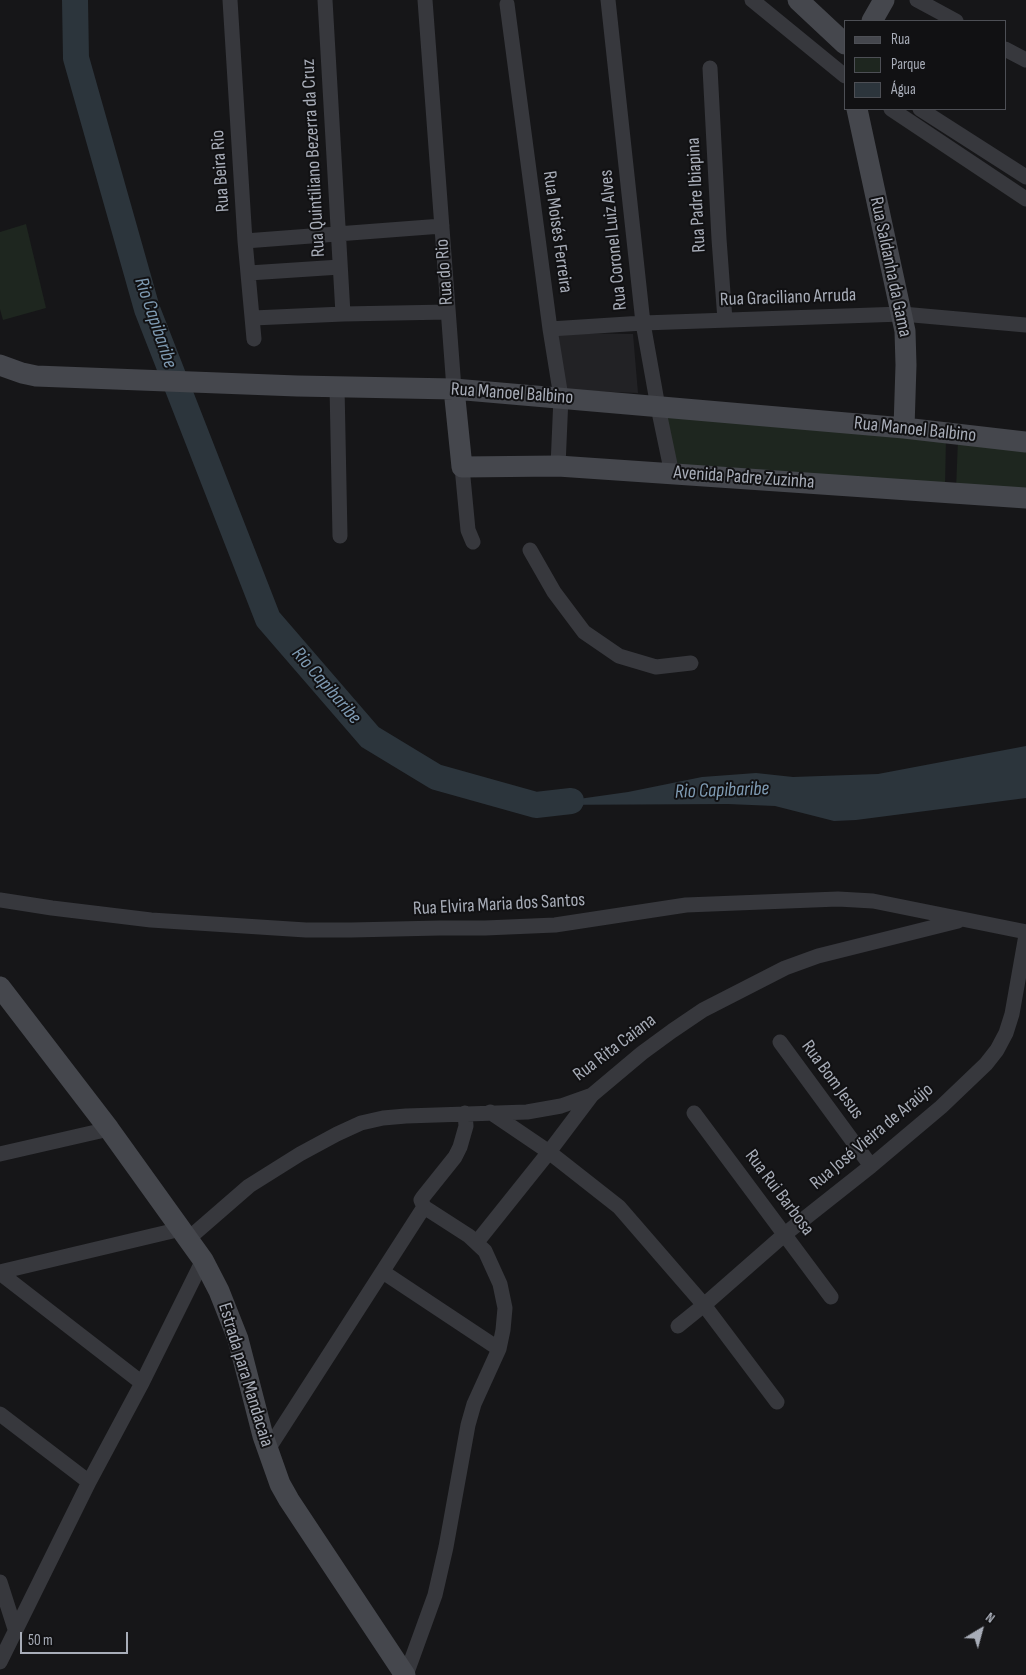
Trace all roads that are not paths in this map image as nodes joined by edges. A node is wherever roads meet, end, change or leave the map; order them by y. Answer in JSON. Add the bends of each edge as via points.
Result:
{"nodes":[{"id":1,"x":230,"y":0,"type":"edge"},
{"id":2,"x":325,"y":0,"type":"edge"},
{"id":3,"x":424,"y":0,"type":"edge"},
{"id":4,"x":608,"y":0,"type":"edge"},
{"id":5,"x":752,"y":0,"type":"edge"},
{"id":6,"x":798,"y":0,"type":"edge"},
{"id":7,"x":884,"y":0,"type":"edge"},
{"id":8,"x":917,"y":0,"type":"edge"},
{"id":9,"x":507,"y":4,"type":"dead end"},
{"id":10,"x":873,"y":20,"type":"edge"},
{"id":11,"x":954,"y":20,"type":"edge"},
{"id":12,"x":844,"y":43,"type":"edge"},
{"id":13,"x":1006,"y":49,"type":"edge"},
{"id":14,"x":1026,"y":60,"type":"edge"},
{"id":15,"x":710,"y":68,"type":"dead end"},
{"id":16,"x":844,"y":75,"type":"edge"},
{"id":17,"x":857,"y":110,"type":"edge"},
{"id":18,"x":894,"y":110,"type":"edge"},
{"id":19,"x":922,"y":110,"type":"edge"},
{"id":20,"x":1026,"y":177,"type":"edge"},
{"id":21,"x":1026,"y":198,"type":"edge"},
{"id":22,"x":442,"y":226,"type":"junction"},
{"id":23,"x":338,"y":233,"type":"junction"},
{"id":24,"x":245,"y":241,"type":"junction"},
{"id":25,"x":340,"y":267,"type":"junction"},
{"id":26,"x":249,"y":273,"type":"junction"},
{"id":27,"x":448,"y":312,"type":"junction"},
{"id":28,"x":343,"y":314,"type":"junction"},
{"id":29,"x":902,"y":314,"type":"junction"},
{"id":30,"x":253,"y":318,"type":"junction"},
{"id":31,"x":725,"y":320,"type":"junction"},
{"id":32,"x":643,"y":323,"type":"junction"},
{"id":33,"x":1026,"y":325,"type":"edge"},
{"id":34,"x":550,"y":329,"type":"junction"},
{"id":35,"x":254,"y":339,"type":"dead end"},
{"id":36,"x":1,"y":363,"type":"edge"},
{"id":37,"x":337,"y":386,"type":"junction"},
{"id":38,"x":454,"y":389,"type":"junction"},
{"id":39,"x":561,"y":397,"type":"junction"},
{"id":40,"x":658,"y":407,"type":"junction"},
{"id":41,"x":904,"y":428,"type":"junction"},
{"id":42,"x":1026,"y":442,"type":"edge"},
{"id":43,"x":462,"y":466,"type":"junction"},
{"id":44,"x":558,"y":466,"type":"junction"},
{"id":45,"x":672,"y":474,"type":"junction"},
{"id":46,"x":1026,"y":498,"type":"edge"},
{"id":47,"x":340,"y":536,"type":"dead end"},
{"id":48,"x":473,"y":542,"type":"dead end"},
{"id":49,"x":530,"y":550,"type":"dead end"},
{"id":50,"x":691,"y":663,"type":"dead end"},
{"id":51,"x":0,"y":900,"type":"edge"},
{"id":52,"x":962,"y":920,"type":"junction"},
{"id":53,"x":1026,"y":934,"type":"edge"},
{"id":54,"x":0,"y":987,"type":"edge"},
{"id":55,"x":780,"y":1042,"type":"dead end"},
{"id":56,"x":592,"y":1095,"type":"junction"},
{"id":57,"x":490,"y":1112,"type":"junction"},
{"id":58,"x":465,"y":1113,"type":"junction"},
{"id":59,"x":694,"y":1113,"type":"dead end"},
{"id":60,"x":109,"y":1129,"type":"junction"},
{"id":61,"x":549,"y":1152,"type":"junction"},
{"id":62,"x":0,"y":1154,"type":"edge"},
{"id":63,"x":870,"y":1166,"type":"junction"},
{"id":64,"x":424,"y":1207,"type":"junction"},
{"id":65,"x":185,"y":1234,"type":"junction"},
{"id":66,"x":785,"y":1234,"type":"junction"},
{"id":67,"x":477,"y":1242,"type":"junction"},
{"id":68,"x":203,"y":1260,"type":"junction"},
{"id":69,"x":0,"y":1272,"type":"edge"},
{"id":70,"x":383,"y":1272,"type":"junction"},
{"id":71,"x":831,"y":1297,"type":"dead end"},
{"id":72,"x":704,"y":1305,"type":"junction"},
{"id":73,"x":678,"y":1326,"type":"dead end"},
{"id":74,"x":499,"y":1349,"type":"junction"},
{"id":75,"x":142,"y":1383,"type":"junction"},
{"id":76,"x":777,"y":1402,"type":"dead end"},
{"id":77,"x":0,"y":1414,"type":"edge"},
{"id":78,"x":268,"y":1451,"type":"junction"},
{"id":79,"x":88,"y":1482,"type":"junction"},
{"id":80,"x":0,"y":1582,"type":"edge"},
{"id":81,"x":15,"y":1629,"type":"junction"},
{"id":82,"x":0,"y":1662,"type":"edge"},
{"id":83,"x":406,"y":1675,"type":"edge"}],
"edges":[{"from":1,"to":24,"type":"street","name":"Rua Beira Rio"},
{"from":2,"to":23,"type":"street","name":"Rua Quintiliano Bezerra da Cruz"},
{"from":3,"to":22,"type":"street","name":"Rua do Rio"},
{"from":4,"to":32,"type":"street","name":"Rua Coronel Luiz Alves"},
{"from":5,"to":16,"type":"street"},
{"from":6,"to":12,"type":"street"},
{"from":7,"to":10,"type":"street"},
{"from":8,"to":11,"type":"street"},
{"from":9,"to":34,"type":"street","name":"Rua Moisés Ferreira"},
{"from":13,"to":14,"type":"street"},
{"from":15,"to":31,"type":"street","name":"Rua Padre Ibiapina"},
{"from":17,"to":29,"type":"street","name":"Rua Saldanha da Gama"},
{"from":18,"to":21,"type":"street"},
{"from":19,"to":20,"type":"street"},
{"from":22,"to":23,"type":"street"},
{"from":22,"to":27,"type":"street","name":"Rua do Rio"},
{"from":23,"to":24,"type":"street"},
{"from":23,"to":25,"type":"street","name":"Rua Quintiliano Bezerra da Cruz"},
{"from":24,"to":26,"type":"street","name":"Rua Beira Rio"},
{"from":25,"to":26,"type":"street"},
{"from":25,"to":28,"type":"street","name":"Rua Quintiliano Bezerra da Cruz"},
{"from":26,"to":30,"type":"street","name":"Rua Beira Rio"},
{"from":27,"to":28,"type":"street"},
{"from":27,"to":38,"type":"street","name":"Rua do Rio"},
{"from":28,"to":30,"type":"street"},
{"from":29,"to":31,"type":"street","name":"Rua Graciliano Arruda"},
{"from":29,"to":33,"type":"street","name":"Rua Graciliano Arruda"},
{"from":29,"to":41,"type":"street","name":"Rua Saldanha da Gama","via":[[906,348]]},
{"from":30,"to":35,"type":"street","name":"Rua Beira Rio"},
{"from":31,"to":32,"type":"street","name":"Rua Graciliano Arruda"},
{"from":32,"to":34,"type":"street","name":"Rua Graciliano Arruda"},
{"from":32,"to":40,"type":"street","name":"Rua Coronel Luiz Alves"},
{"from":34,"to":39,"type":"street","name":"Rua Moisés Ferreira"},
{"from":36,"to":37,"type":"street","name":"Rua Manoel Balbino","via":[[36,376]]},
{"from":37,"to":38,"type":"street","name":"Rua Manoel Balbino"},
{"from":37,"to":47,"type":"street"},
{"from":38,"to":39,"type":"street","name":"Rua Manoel Balbino"},
{"from":38,"to":43,"type":"street","name":"Rua do Rio"},
{"from":39,"to":40,"type":"street","name":"Rua Manoel Balbino"},
{"from":39,"to":44,"type":"street","name":"Rua Moisés Ferreira"},
{"from":40,"to":41,"type":"street","name":"Rua Manoel Balbino"},
{"from":40,"to":45,"type":"street","name":"Rua Coronel Luiz Alves"},
{"from":41,"to":42,"type":"street","name":"Rua Manoel Balbino"},
{"from":43,"to":44,"type":"street","name":"Avenida Padre Zuzinha"},
{"from":43,"to":48,"type":"street","name":"Rua do Rio","via":[[468,530]]},
{"from":44,"to":45,"type":"street","name":"Avenida Padre Zuzinha"},
{"from":45,"to":46,"type":"street","name":"Avenida Padre Zuzinha"},
{"from":49,"to":50,"type":"street","via":[[554,592],[584,632],[619,656],[656,667]]},
{"from":51,"to":52,"type":"street","name":"Rua Elvira Maria dos Santos","via":[[151,920],[306,930],[555,925],[686,906],[838,899],[873,901]]},
{"from":52,"to":53,"type":"street","name":"Rua Elvira Maria dos Santos"},
{"from":52,"to":56,"type":"street","name":"Rua Rita Caiana","via":[[818,956],[785,968],[703,1010],[642,1053]]},
{"from":53,"to":63,"type":"street","name":"Rua José Vieira de Araújo","via":[[1012,1014],[997,1050],[967,1083]]},
{"from":54,"to":60,"type":"street","name":"Estrada para Mandacaia"},
{"from":55,"to":63,"type":"street","name":"Rua Bom Jesus"},
{"from":56,"to":57,"type":"street","name":"Rua Rita Caiana","via":[[543,1110]]},
{"from":56,"to":61,"type":"street"},
{"from":57,"to":58,"type":"street","name":"Rua Rita Caiana"},
{"from":57,"to":61,"type":"street"},
{"from":58,"to":64,"type":"street","via":[[466,1126],[460,1147],[421,1200]]},
{"from":58,"to":65,"type":"street","name":"Rua Rita Caiana","via":[[383,1118],[361,1123],[300,1154],[249,1186]]},
{"from":59,"to":66,"type":"street","name":"Rua Rui Barbosa"},
{"from":60,"to":62,"type":"street"},
{"from":60,"to":65,"type":"street","name":"Estrada para Mandacaia"},
{"from":61,"to":67,"type":"street"},
{"from":61,"to":72,"type":"street","via":[[619,1207]]},
{"from":63,"to":66,"type":"street","name":"Rua José Vieira de Araújo"},
{"from":64,"to":67,"type":"street"},
{"from":64,"to":70,"type":"street"},
{"from":65,"to":68,"type":"street","name":"Estrada para Mandacaia"},
{"from":65,"to":69,"type":"street"},
{"from":66,"to":71,"type":"street","name":"Rua Rui Barbosa"},
{"from":66,"to":72,"type":"street","name":"Rua José Vieira de Araújo"},
{"from":67,"to":74,"type":"street","via":[[485,1251],[500,1284],[505,1308]]},
{"from":68,"to":75,"type":"street"},
{"from":68,"to":78,"type":"street","name":"Estrada para Mandacaia","via":[[238,1339]]},
{"from":69,"to":75,"type":"street"},
{"from":70,"to":74,"type":"street"},
{"from":70,"to":78,"type":"street"},
{"from":72,"to":73,"type":"street","name":"Rua José Vieira de Araújo"},
{"from":72,"to":76,"type":"street"},
{"from":74,"to":83,"type":"street","via":[[468,1425],[440,1575]]},
{"from":75,"to":79,"type":"street"},
{"from":77,"to":79,"type":"street"},
{"from":78,"to":83,"type":"street","name":"Estrada para Mandacaia","via":[[289,1500]]},
{"from":79,"to":81,"type":"street"},
{"from":80,"to":81,"type":"street"},
{"from":81,"to":82,"type":"street"}]}
